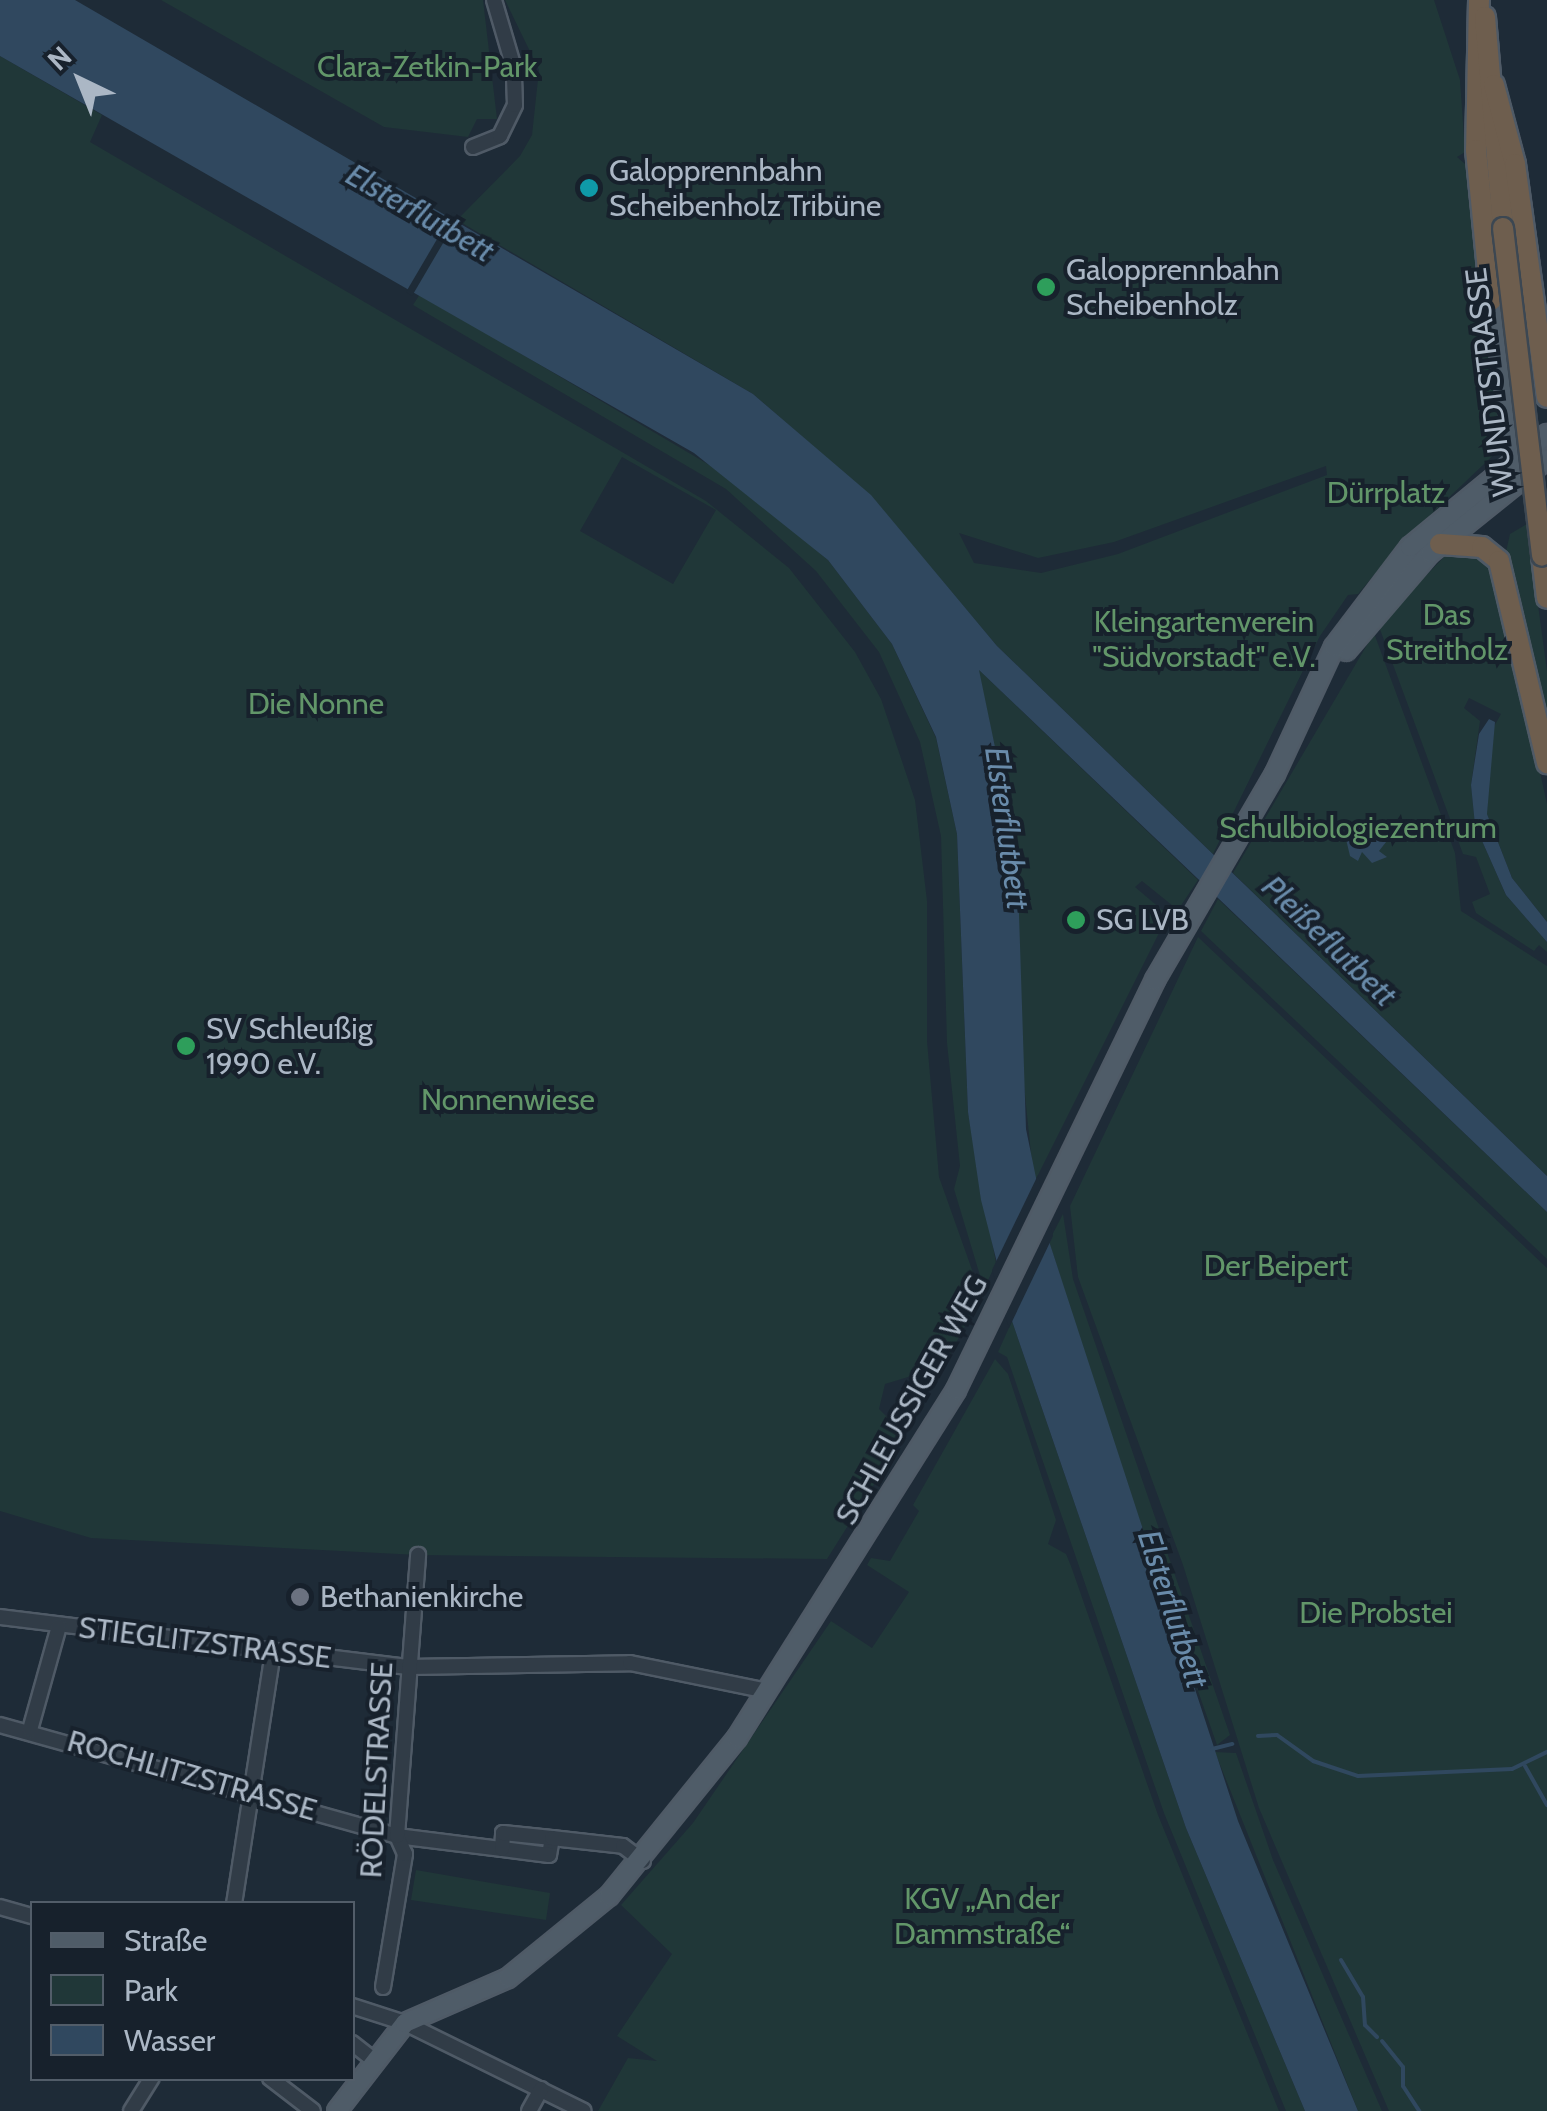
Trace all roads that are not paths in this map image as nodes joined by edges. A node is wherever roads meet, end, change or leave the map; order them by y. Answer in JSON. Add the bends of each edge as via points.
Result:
{"nodes":[{"id":1,"x":494,"y":0,"type":"edge"},
{"id":2,"x":1480,"y":0,"type":"edge"},
{"id":3,"x":1494,"y":85,"type":"junction"},
{"id":4,"x":473,"y":148,"type":"dead end"},
{"id":5,"x":1497,"y":159,"type":"junction"},
{"id":6,"x":1491,"y":300,"type":"joint"},
{"id":7,"x":1547,"y":398,"type":"edge"},
{"id":8,"x":1547,"y":434,"type":"edge"},
{"id":9,"x":1515,"y":457,"type":"junction"},
{"id":10,"x":1547,"y":458,"type":"edge"},
{"id":11,"x":1440,"y":544,"type":"junction"},
{"id":12,"x":1547,"y":598,"type":"edge"},
{"id":13,"x":1322,"y":683,"type":"junction"},
{"id":14,"x":1547,"y":763,"type":"edge"},
{"id":15,"x":418,"y":1555,"type":"dead end"},
{"id":16,"x":0,"y":1617,"type":"edge"},
{"id":17,"x":59,"y":1626,"type":"junction"},
{"id":18,"x":273,"y":1651,"type":"junction"},
{"id":19,"x":409,"y":1667,"type":"junction"},
{"id":20,"x":768,"y":1692,"type":"junction"},
{"id":21,"x":0,"y":1725,"type":"edge"},
{"id":22,"x":30,"y":1730,"type":"junction"},
{"id":23,"x":252,"y":1791,"type":"junction"},
{"id":24,"x":397,"y":1836,"type":"junction"},
{"id":25,"x":643,"y":1860,"type":"junction"},
{"id":26,"x":234,"y":1901,"type":"edge"},
{"id":27,"x":0,"y":1907,"type":"edge"},
{"id":28,"x":30,"y":1915,"type":"edge"},
{"id":29,"x":383,"y":1987,"type":"dead end"},
{"id":30,"x":355,"y":2007,"type":"edge"},
{"id":31,"x":405,"y":2023,"type":"junction"},
{"id":32,"x":355,"y":2045,"type":"edge"},
{"id":33,"x":374,"y":2060,"type":"junction"},
{"id":34,"x":150,"y":2081,"type":"edge"},
{"id":35,"x":274,"y":2081,"type":"edge"},
{"id":36,"x":541,"y":2089,"type":"junction"},
{"id":37,"x":131,"y":2111,"type":"edge"},
{"id":38,"x":313,"y":2111,"type":"edge"},
{"id":39,"x":338,"y":2111,"type":"edge"},
{"id":40,"x":529,"y":2111,"type":"edge"},
{"id":41,"x":584,"y":2111,"type":"edge"}],
"edges":[{"from":1,"to":4,"type":"street","via":[[517,86],[500,136]]},
{"from":2,"to":3,"type":"highway","name":"WUNDTSTRASSE"},
{"from":2,"to":5,"type":"highway","name":"WUNDTSTRASSE"},
{"from":2,"to":6,"type":"highway","via":[[1476,150]]},
{"from":3,"to":5,"type":"highway","name":"WUNDTSTRASSE"},
{"from":3,"to":7,"type":"highway","via":[[1511,142]]},
{"from":5,"to":12,"type":"highway","name":"WUNDTSTRASSE","bridge":true},
{"from":6,"to":9,"type":"main road"},
{"from":8,"to":9,"type":"main road","name":"SCHLEUSSIGER WEG"},
{"from":9,"to":13,"type":"main road","name":"SCHLEUSSIGER WEG","via":[[1383,577],[1334,647]]},
{"from":10,"to":11,"type":"main road","name":"SCHLEUSSIGER WEG"},
{"from":11,"to":13,"type":"main road","name":"SCHLEUSSIGER WEG","via":[[1372,615]]},
{"from":11,"to":14,"type":"highway","via":[[1482,546],[1499,561]]},
{"from":13,"to":20,"type":"main road","name":"SCHLEUSSIGER WEG","via":[[1193,914],[995,1314],[912,1466]]},
{"from":15,"to":19,"type":"street","name":"RÖDELSTRASSE"},
{"from":16,"to":17,"type":"street","name":"STIEGLITZSTRASSE"},
{"from":17,"to":18,"type":"street","name":"STIEGLITZSTRASSE"},
{"from":17,"to":22,"type":"street"},
{"from":18,"to":19,"type":"street","name":"STIEGLITZSTRASSE"},
{"from":18,"to":23,"type":"street"},
{"from":19,"to":20,"type":"street","name":"STIEGLITZSTRASSE","via":[[630,1663]]},
{"from":19,"to":24,"type":"street","name":"RÖDELSTRASSE"},
{"from":20,"to":25,"type":"main road","name":"SCHLEUSSIGER WEG"},
{"from":21,"to":22,"type":"street","name":"ROCHLITZSTRASSE"},
{"from":22,"to":23,"type":"street","name":"ROCHLITZSTRASSE"},
{"from":23,"to":24,"type":"street","name":"ROCHLITZSTRASSE"},
{"from":23,"to":26,"type":"street"},
{"from":24,"to":25,"type":"street","name":"ROCHLITZSTRASSE","via":[[502,1849],[503,1834],[552,1838],[623,1846]]},
{"from":24,"to":29,"type":"street","name":"RÖDELSTRASSE","via":[[405,1854]]},
{"from":25,"to":31,"type":"main road","name":"SCHLEUSSIGER WEG","via":[[533,1962]]},
{"from":27,"to":28,"type":"street"},
{"from":30,"to":31,"type":"street"},
{"from":31,"to":33,"type":"main road"},
{"from":31,"to":36,"type":"street"},
{"from":32,"to":33,"type":"street"},
{"from":33,"to":39,"type":"main road"},
{"from":34,"to":37,"type":"street"},
{"from":35,"to":38,"type":"street"},
{"from":36,"to":40,"type":"street"},
{"from":36,"to":41,"type":"street"}]}
